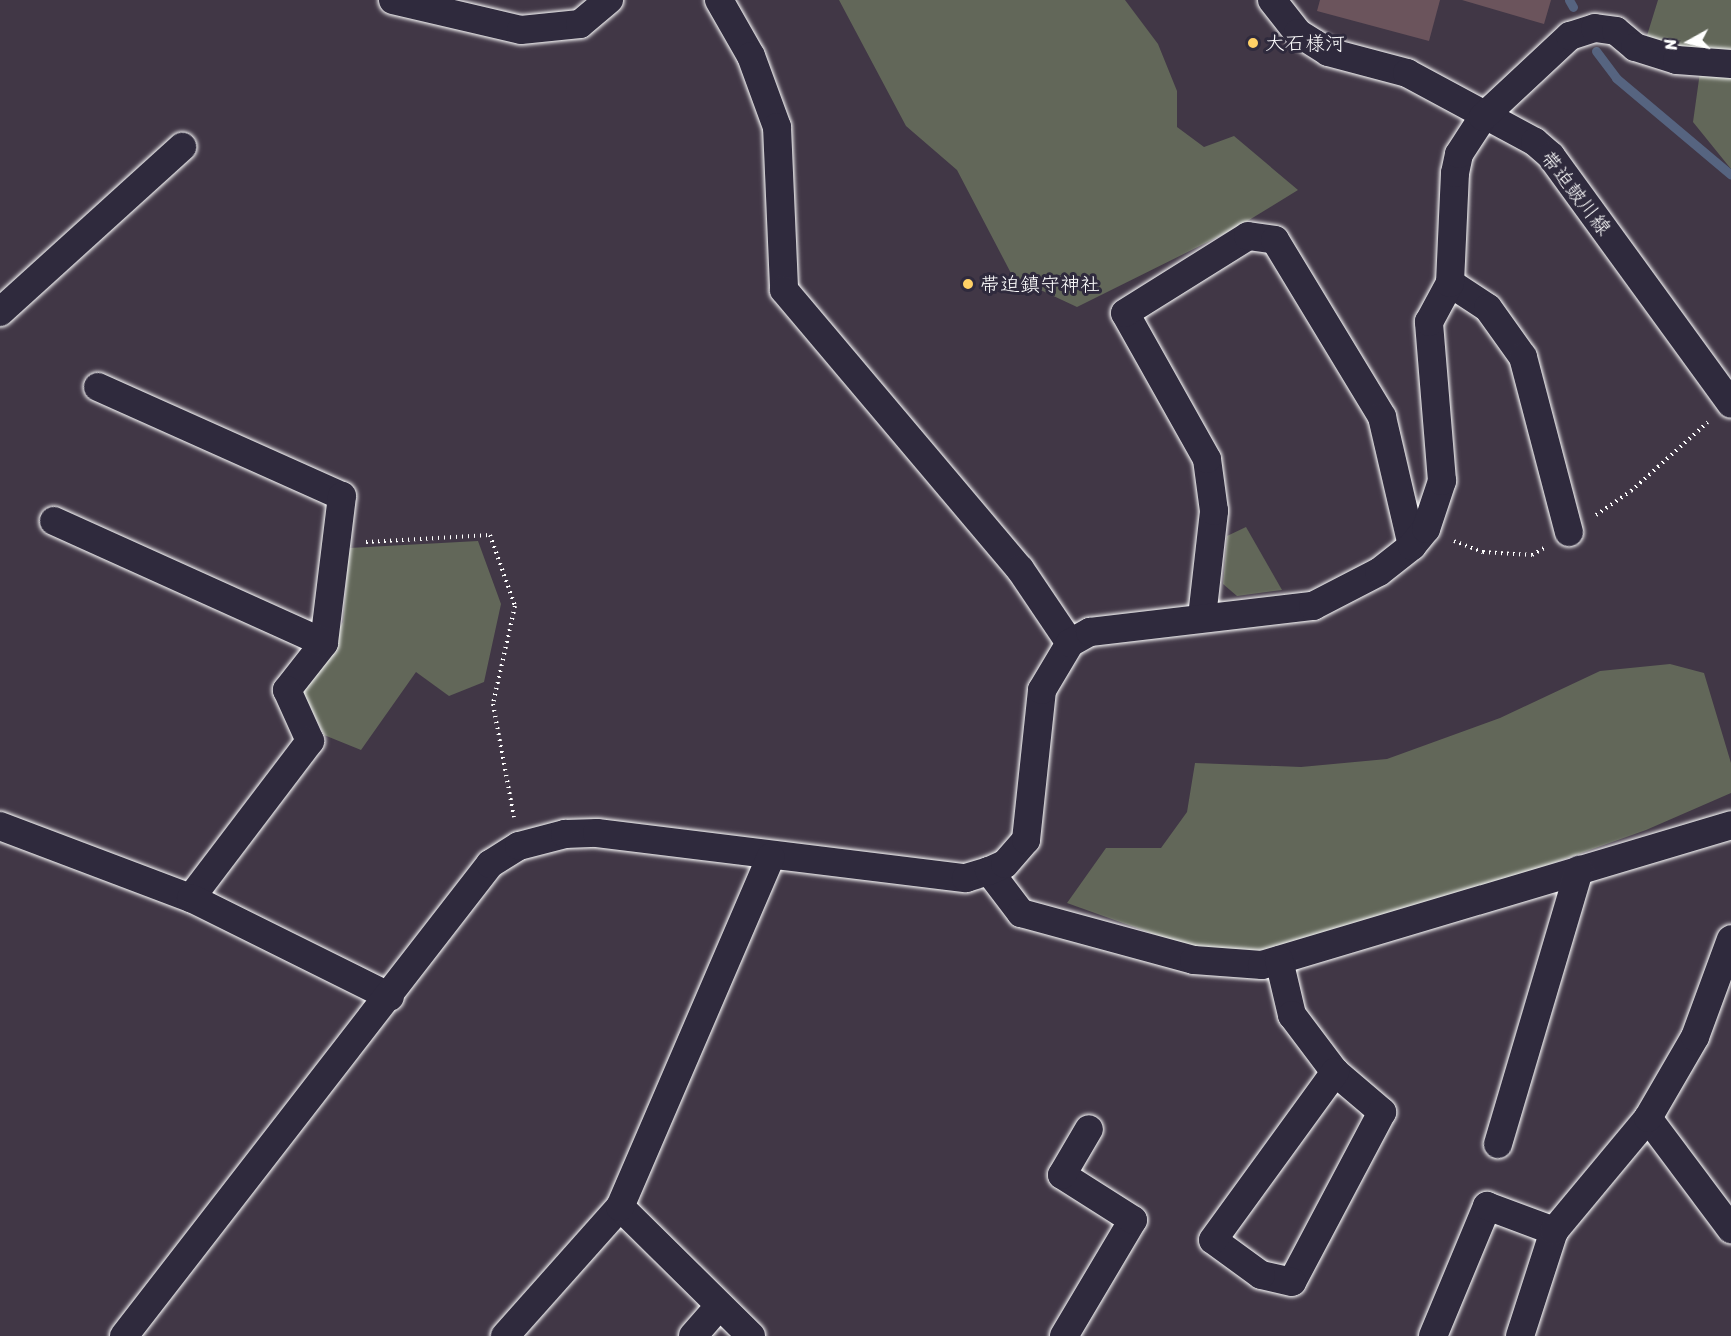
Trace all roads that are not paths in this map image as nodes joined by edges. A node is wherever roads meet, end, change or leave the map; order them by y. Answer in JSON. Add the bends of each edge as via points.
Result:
{"nodes":[{"id":1,"x":393,"y":0,"type":"edge"},
{"id":2,"x":609,"y":0,"type":"edge"},
{"id":3,"x":719,"y":0,"type":"edge"},
{"id":4,"x":1272,"y":0,"type":"edge"},
{"id":5,"x":1731,"y":64,"type":"edge"},
{"id":6,"x":1483,"y":117,"type":"junction"},
{"id":7,"x":182,"y":147,"type":"dead end"},
{"id":8,"x":1450,"y":283,"type":"junction"},
{"id":9,"x":0,"y":312,"type":"edge"},
{"id":10,"x":98,"y":387,"type":"dead end"},
{"id":11,"x":1731,"y":404,"type":"edge"},
{"id":12,"x":54,"y":521,"type":"dead end"},
{"id":13,"x":1569,"y":532,"type":"dead end"},
{"id":14,"x":1412,"y":546,"type":"junction"},
{"id":15,"x":1202,"y":617,"type":"junction"},
{"id":16,"x":324,"y":643,"type":"junction"},
{"id":17,"x":1070,"y":643,"type":"junction"},
{"id":18,"x":1731,"y":825,"type":"edge"},
{"id":19,"x":0,"y":826,"type":"edge"},
{"id":20,"x":771,"y":857,"type":"junction"},
{"id":21,"x":1579,"y":870,"type":"junction"},
{"id":22,"x":989,"y":871,"type":"junction"},
{"id":23,"x":191,"y":898,"type":"junction"},
{"id":24,"x":1729,"y":953,"type":"edge"},
{"id":25,"x":1279,"y":960,"type":"junction"},
{"id":26,"x":390,"y":998,"type":"junction"},
{"id":27,"x":1335,"y":1072,"type":"junction"},
{"id":28,"x":1648,"y":1118,"type":"junction"},
{"id":29,"x":1089,"y":1129,"type":"dead end"},
{"id":30,"x":1498,"y":1144,"type":"dead end"},
{"id":31,"x":620,"y":1207,"type":"junction"},
{"id":32,"x":1731,"y":1229,"type":"edge"},
{"id":33,"x":1554,"y":1231,"type":"junction"},
{"id":34,"x":718,"y":1307,"type":"junction"},
{"id":35,"x":124,"y":1336,"type":"edge"},
{"id":36,"x":505,"y":1336,"type":"edge"},
{"id":37,"x":693,"y":1336,"type":"edge"},
{"id":38,"x":751,"y":1336,"type":"edge"},
{"id":39,"x":1064,"y":1336,"type":"edge"},
{"id":40,"x":1433,"y":1336,"type":"edge"},
{"id":41,"x":1520,"y":1336,"type":"edge"}],
"edges":[{"from":1,"to":2,"type":"street","via":[[521,30],[580,24]]},
{"from":3,"to":17,"type":"street","via":[[751,56],[777,127],[784,290],[1020,569]]},
{"from":4,"to":6,"type":"street","name":"帯迫皷川線","via":[[1298,33],[1328,52],[1407,73]]},
{"from":5,"to":6,"type":"street","via":[[1677,60],[1635,47],[1616,31],[1595,28],[1570,36]]},
{"from":6,"to":8,"type":"street","via":[[1459,154],[1455,173]]},
{"from":6,"to":11,"type":"street","name":"帯迫皷川線","via":[[1535,142],[1551,156]]},
{"from":7,"to":9,"type":"street"},
{"from":8,"to":13,"type":"street","via":[[1488,308],[1523,357]]},
{"from":8,"to":14,"type":"street","via":[[1429,322],[1442,481],[1430,520]]},
{"from":10,"to":16,"type":"street","via":[[342,496]]},
{"from":12,"to":16,"type":"street"},
{"from":14,"to":15,"type":"street","via":[[1350,589],[1313,606]]},
{"from":14,"to":15,"type":"street","via":[[1382,417],[1275,240],[1248,236],[1125,313],[1208,459],[1214,511]]},
{"from":15,"to":17,"type":"street","via":[[1090,632]]},
{"from":16,"to":23,"type":"street","via":[[287,690],[310,741]]},
{"from":17,"to":22,"type":"street","via":[[1042,690],[1026,840],[1005,864]]},
{"from":18,"to":21,"type":"street"},
{"from":19,"to":23,"type":"street"},
{"from":20,"to":22,"type":"street","via":[[966,878]]},
{"from":20,"to":26,"type":"street","via":[[597,833],[565,834],[519,846],[490,864]]},
{"from":20,"to":31,"type":"street"},
{"from":21,"to":25,"type":"street"},
{"from":21,"to":30,"type":"street"},
{"from":22,"to":25,"type":"street","via":[[1021,913],[1194,960],[1262,965]]},
{"from":23,"to":26,"type":"street"},
{"from":24,"to":28,"type":"street","via":[[1695,1037]]},
{"from":25,"to":27,"type":"street","via":[[1293,1015]]},
{"from":26,"to":35,"type":"street"},
{"from":27,"to":27,"type":"street","via":[[1213,1240],[1261,1275],[1292,1282],[1382,1112]]},
{"from":28,"to":32,"type":"street"},
{"from":28,"to":33,"type":"street"},
{"from":29,"to":39,"type":"street","via":[[1062,1175],[1133,1220]]},
{"from":31,"to":34,"type":"street"},
{"from":31,"to":36,"type":"street"},
{"from":33,"to":40,"type":"street","via":[[1487,1206]]},
{"from":33,"to":41,"type":"street"},
{"from":34,"to":37,"type":"street"},
{"from":34,"to":38,"type":"street"}]}
